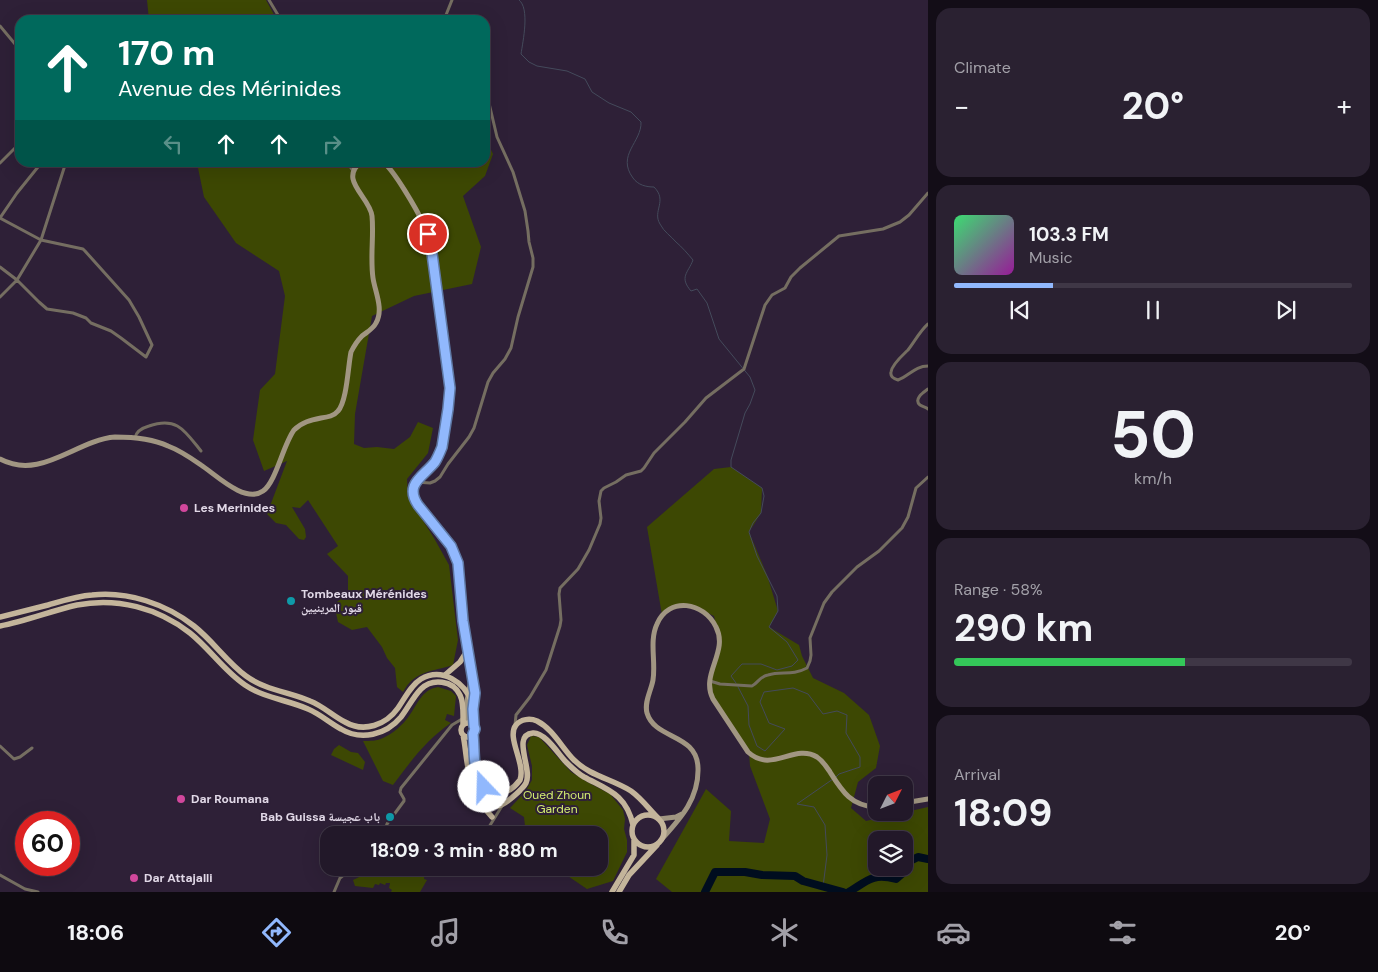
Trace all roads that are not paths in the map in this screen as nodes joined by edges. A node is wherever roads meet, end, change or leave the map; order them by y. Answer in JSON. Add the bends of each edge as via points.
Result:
{"nodes":[{"id":1,"x":269,"y":0,"type":"edge"},
{"id":2,"x":452,"y":0,"type":"edge"},
{"id":3,"x":278,"y":15,"type":"edge"},
{"id":4,"x":446,"y":15,"type":"edge"},
{"id":5,"x":0,"y":26,"type":"edge"},
{"id":6,"x":15,"y":44,"type":"edge"},
{"id":7,"x":490,"y":107,"type":"edge"},
{"id":8,"x":15,"y":148,"type":"edge"},
{"id":9,"x":0,"y":163,"type":"edge"},
{"id":10,"x":38,"y":167,"type":"edge"},
{"id":11,"x":64,"y":167,"type":"edge"},
{"id":12,"x":350,"y":167,"type":"edge"},
{"id":13,"x":356,"y":167,"type":"edge"},
{"id":14,"x":389,"y":167,"type":"edge"},
{"id":15,"x":353,"y":171,"type":"junction"},
{"id":16,"x":928,"y":194,"type":"edge"},
{"id":17,"x":0,"y":218,"type":"edge"},
{"id":18,"x":41,"y":240,"type":"junction"},
{"id":19,"x":0,"y":267,"type":"edge"},
{"id":20,"x":17,"y":280,"type":"junction"},
{"id":21,"x":0,"y":297,"type":"edge"},
{"id":22,"x":928,"y":324,"type":"edge"},
{"id":23,"x":928,"y":366,"type":"edge"},
{"id":24,"x":928,"y":389,"type":"edge"},
{"id":25,"x":928,"y":409,"type":"edge"},
{"id":26,"x":134,"y":438,"type":"junction"},
{"id":27,"x":201,"y":451,"type":"dead end"},
{"id":28,"x":0,"y":459,"type":"edge"},
{"id":29,"x":928,"y":477,"type":"edge"},
{"id":30,"x":416,"y":482,"type":"junction"},
{"id":31,"x":0,"y":617,"type":"edge"},
{"id":32,"x":0,"y":626,"type":"edge"},
{"id":33,"x":468,"y":651,"type":"junction"},
{"id":34,"x":444,"y":675,"type":"junction"},
{"id":35,"x":472,"y":677,"type":"junction"},
{"id":36,"x":709,"y":680,"type":"junction"},
{"id":37,"x":468,"y":694,"type":"junction"},
{"id":38,"x":473,"y":709,"type":"junction"},
{"id":39,"x":464,"y":722,"type":"junction"},
{"id":40,"x":516,"y":725,"type":"junction"},
{"id":41,"x":474,"y":726,"type":"junction"},
{"id":42,"x":473,"y":734,"type":"junction"},
{"id":43,"x":463,"y":735,"type":"junction"},
{"id":44,"x":0,"y":746,"type":"edge"},
{"id":45,"x":32,"y":748,"type":"dead end"},
{"id":46,"x":480,"y":793,"type":"junction"},
{"id":47,"x":928,"y":799,"type":"edge"},
{"id":48,"x":491,"y":802,"type":"junction"},
{"id":49,"x":913,"y":802,"type":"edge"},
{"id":50,"x":503,"y":804,"type":"junction"},
{"id":51,"x":868,"y":807,"type":"edge"},
{"id":52,"x":685,"y":812,"type":"junction"},
{"id":53,"x":493,"y":819,"type":"junction"},
{"id":54,"x":658,"y":819,"type":"junction"},
{"id":55,"x":632,"y":825,"type":"junction"},
{"id":56,"x":386,"y":826,"type":"edge"},
{"id":57,"x":490,"y":826,"type":"edge"},
{"id":58,"x":633,"y":838,"type":"junction"},
{"id":59,"x":660,"y":841,"type":"junction"},
{"id":60,"x":0,"y":875,"type":"edge"},
{"id":61,"x":342,"y":876,"type":"edge"},
{"id":62,"x":38,"y":892,"type":"edge"},
{"id":63,"x":334,"y":892,"type":"edge"},
{"id":64,"x":612,"y":892,"type":"edge"},
{"id":65,"x":619,"y":892,"type":"edge"}],
"edges":[{"from":1,"to":3,"type":"street"},
{"from":2,"to":4,"type":"street"},
{"from":5,"to":6,"type":"street"},
{"from":7,"to":30,"type":"street","via":[[497,137],[520,192],[528,222],[533,267],[511,348],[488,382],[474,428],[440,477],[430,483]]},
{"from":8,"to":9,"type":"street"},
{"from":10,"to":17,"type":"street"},
{"from":11,"to":18,"type":"street"},
{"from":12,"to":15,"type":"street"},
{"from":13,"to":15,"type":"main road"},
{"from":14,"to":30,"type":"main road","via":[[428,234],[450,388],[439,454]]},
{"from":15,"to":26,"type":"main road","via":[[357,189],[372,210],[373,279],[379,316],[352,352],[340,409],[328,417],[307,421],[295,430],[267,487],[255,494],[235,489],[169,446]]},
{"from":16,"to":40,"type":"street","via":[[900,222],[883,229],[838,236],[796,272],[785,288],[772,295],[765,305],[743,370],[706,398],[641,471],[626,475],[601,491],[600,524],[583,562],[560,588],[560,620],[549,663],[516,715]]},
{"from":17,"to":18,"type":"street"},
{"from":18,"to":20,"type":"street"},
{"from":18,"to":20,"type":"street","via":[[83,249],[129,300],[152,345],[146,357],[111,331],[86,318],[47,309]]},
{"from":19,"to":20,"type":"street"},
{"from":20,"to":21,"type":"street"},
{"from":22,"to":23,"type":"street","via":[[891,374],[898,380],[918,367]]},
{"from":24,"to":25,"type":"street","via":[[918,400]]},
{"from":26,"to":27,"type":"street","via":[[144,427],[171,423],[180,427]]},
{"from":26,"to":28,"type":"main road","via":[[96,441],[40,465],[22,465]]},
{"from":29,"to":36,"type":"street","via":[[916,488],[902,528],[857,567],[824,603],[810,638],[811,655],[807,668],[789,674],[767,675],[754,685],[720,684]]},
{"from":30,"to":33,"type":"main road","via":[[414,498],[451,546],[458,563]]},
{"from":31,"to":34,"type":"main road","via":[[92,595],[121,595],[144,600],[182,617],[256,682],[308,700],[344,722],[360,727],[372,727],[390,717],[421,679]]},
{"from":32,"to":39,"type":"main road","via":[[84,604],[105,602],[135,606],[164,617],[187,631],[250,688],[309,709],[352,734],[368,736],[387,729],[400,718],[421,689],[434,682],[450,684],[458,691]]},
{"from":33,"to":34,"type":"main road"},
{"from":33,"to":35,"type":"main road"},
{"from":34,"to":37,"type":"main road","via":[[457,681]]},
{"from":35,"to":37,"type":"main road"},
{"from":35,"to":38,"type":"main road"},
{"from":36,"to":51,"type":"main road","via":[[713,700],[753,757],[765,761],[798,754],[817,757],[840,788],[856,802]]},
{"from":36,"to":52,"type":"main road","via":[[719,653],[718,629],[708,615],[696,607],[686,605],[670,609],[654,630],[654,674],[646,708],[656,726],[695,753],[698,777],[691,804]]},
{"from":37,"to":38,"type":"main road"},
{"from":37,"to":39,"type":"main road"},
{"from":38,"to":41,"type":"main road"},
{"from":39,"to":41,"type":"main road"},
{"from":39,"to":43,"type":"main road"},
{"from":39,"to":56,"type":"street","via":[[452,725],[400,788],[404,801]]},
{"from":40,"to":42,"type":"main road","via":[[513,733],[522,768],[521,777],[509,790],[497,793],[484,787],[478,779]]},
{"from":40,"to":54,"type":"main road","via":[[528,719],[540,723],[582,767],[630,791]]},
{"from":41,"to":42,"type":"main road"},
{"from":42,"to":43,"type":"main road"},
{"from":43,"to":46,"type":"main road","via":[[470,778]]},
{"from":44,"to":45,"type":"street","via":[[14,760]]},
{"from":46,"to":48,"type":"main road"},
{"from":46,"to":53,"type":"main road","via":[[480,803]]},
{"from":47,"to":49,"type":"main road"},
{"from":48,"to":50,"type":"main road","via":[[497,806]]},
{"from":48,"to":53,"type":"street"},
{"from":50,"to":53,"type":"street"},
{"from":50,"to":55,"type":"main road","via":[[526,783],[528,774],[523,742],[528,735],[537,733],[575,770],[617,795]]},
{"from":52,"to":54,"type":"main road","via":[[676,817]]},
{"from":52,"to":59,"type":"main road"},
{"from":53,"to":57,"type":"street"},
{"from":54,"to":55,"type":"main road","via":[[642,816]]},
{"from":54,"to":59,"type":"main road","via":[[664,830]]},
{"from":55,"to":58,"type":"main road"},
{"from":58,"to":59,"type":"main road","via":[[645,847]]},
{"from":58,"to":64,"type":"main road","via":[[634,855]]},
{"from":59,"to":65,"type":"main road","via":[[631,872]]},
{"from":60,"to":62,"type":"street","via":[[25,889]]},
{"from":61,"to":63,"type":"street"}]}
